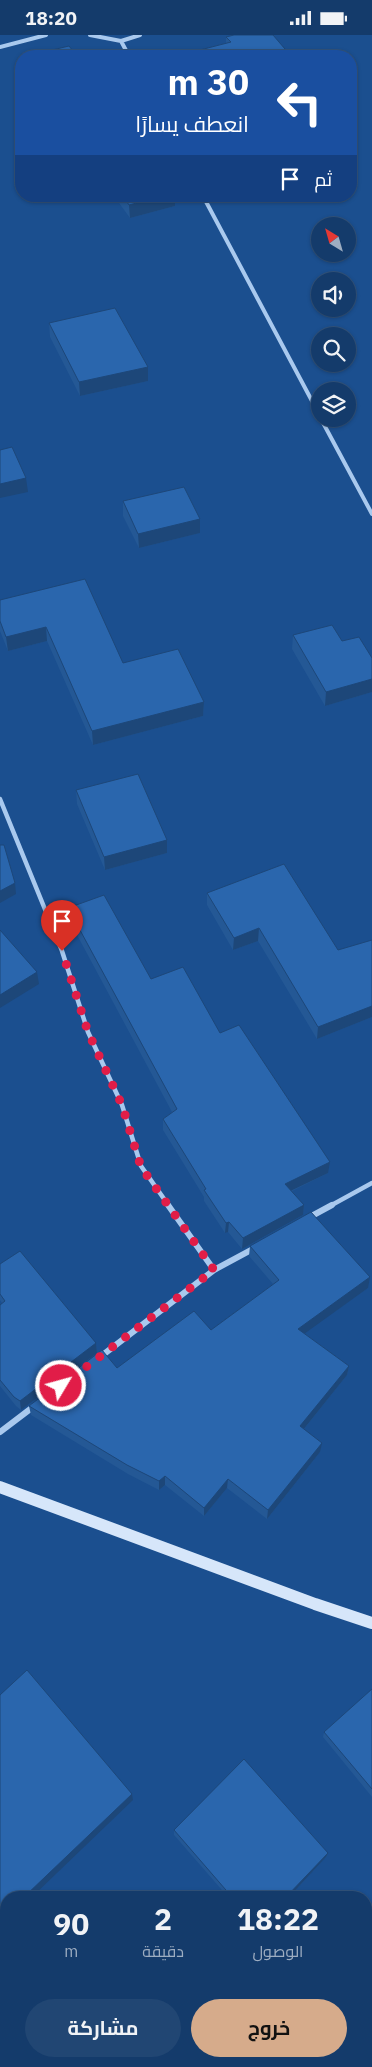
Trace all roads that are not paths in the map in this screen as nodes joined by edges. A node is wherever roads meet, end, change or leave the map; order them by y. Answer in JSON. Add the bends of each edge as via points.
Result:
{"nodes":[{"id":1,"x":46,"y":35,"type":"edge"},
{"id":2,"x":90,"y":35,"type":"edge"},
{"id":3,"x":140,"y":35,"type":"edge"},
{"id":4,"x":121,"y":41,"type":"junction"},
{"id":5,"x":0,"y":47,"type":"edge"},
{"id":6,"x":126,"y":50,"type":"edge"},
{"id":7,"x":206,"y":202,"type":"edge"},
{"id":8,"x":311,"y":399,"type":"edge"},
{"id":9,"x":326,"y":427,"type":"edge"},
{"id":10,"x":372,"y":514,"type":"edge"},
{"id":11,"x":0,"y":799,"type":"edge"},
{"id":12,"x":372,"y":1183,"type":"edge"},
{"id":13,"x":306,"y":1219,"type":"edge"},
{"id":14,"x":264,"y":1243,"type":"edge"},
{"id":15,"x":214,"y":1270,"type":"junction"},
{"id":16,"x":95,"y":1360,"type":"edge"},
{"id":17,"x":40,"y":1403,"type":"edge"},
{"id":18,"x":0,"y":1433,"type":"edge"},
{"id":19,"x":0,"y":1487,"type":"edge"},
{"id":20,"x":372,"y":1623,"type":"edge"}],
"edges":[{"from":1,"to":5,"type":"street"},
{"from":2,"to":4,"type":"street"},
{"from":3,"to":4,"type":"street"},
{"from":4,"to":6,"type":"street"},
{"from":7,"to":8,"type":"street"},
{"from":9,"to":10,"type":"street"},
{"from":11,"to":15,"type":"street","via":[[62,951],[88,1032],[122,1105],[141,1167]]},
{"from":12,"to":13,"type":"street"},
{"from":14,"to":15,"type":"street"},
{"from":15,"to":16,"type":"street"},
{"from":17,"to":18,"type":"street"},
{"from":19,"to":20,"type":"street"}]}
